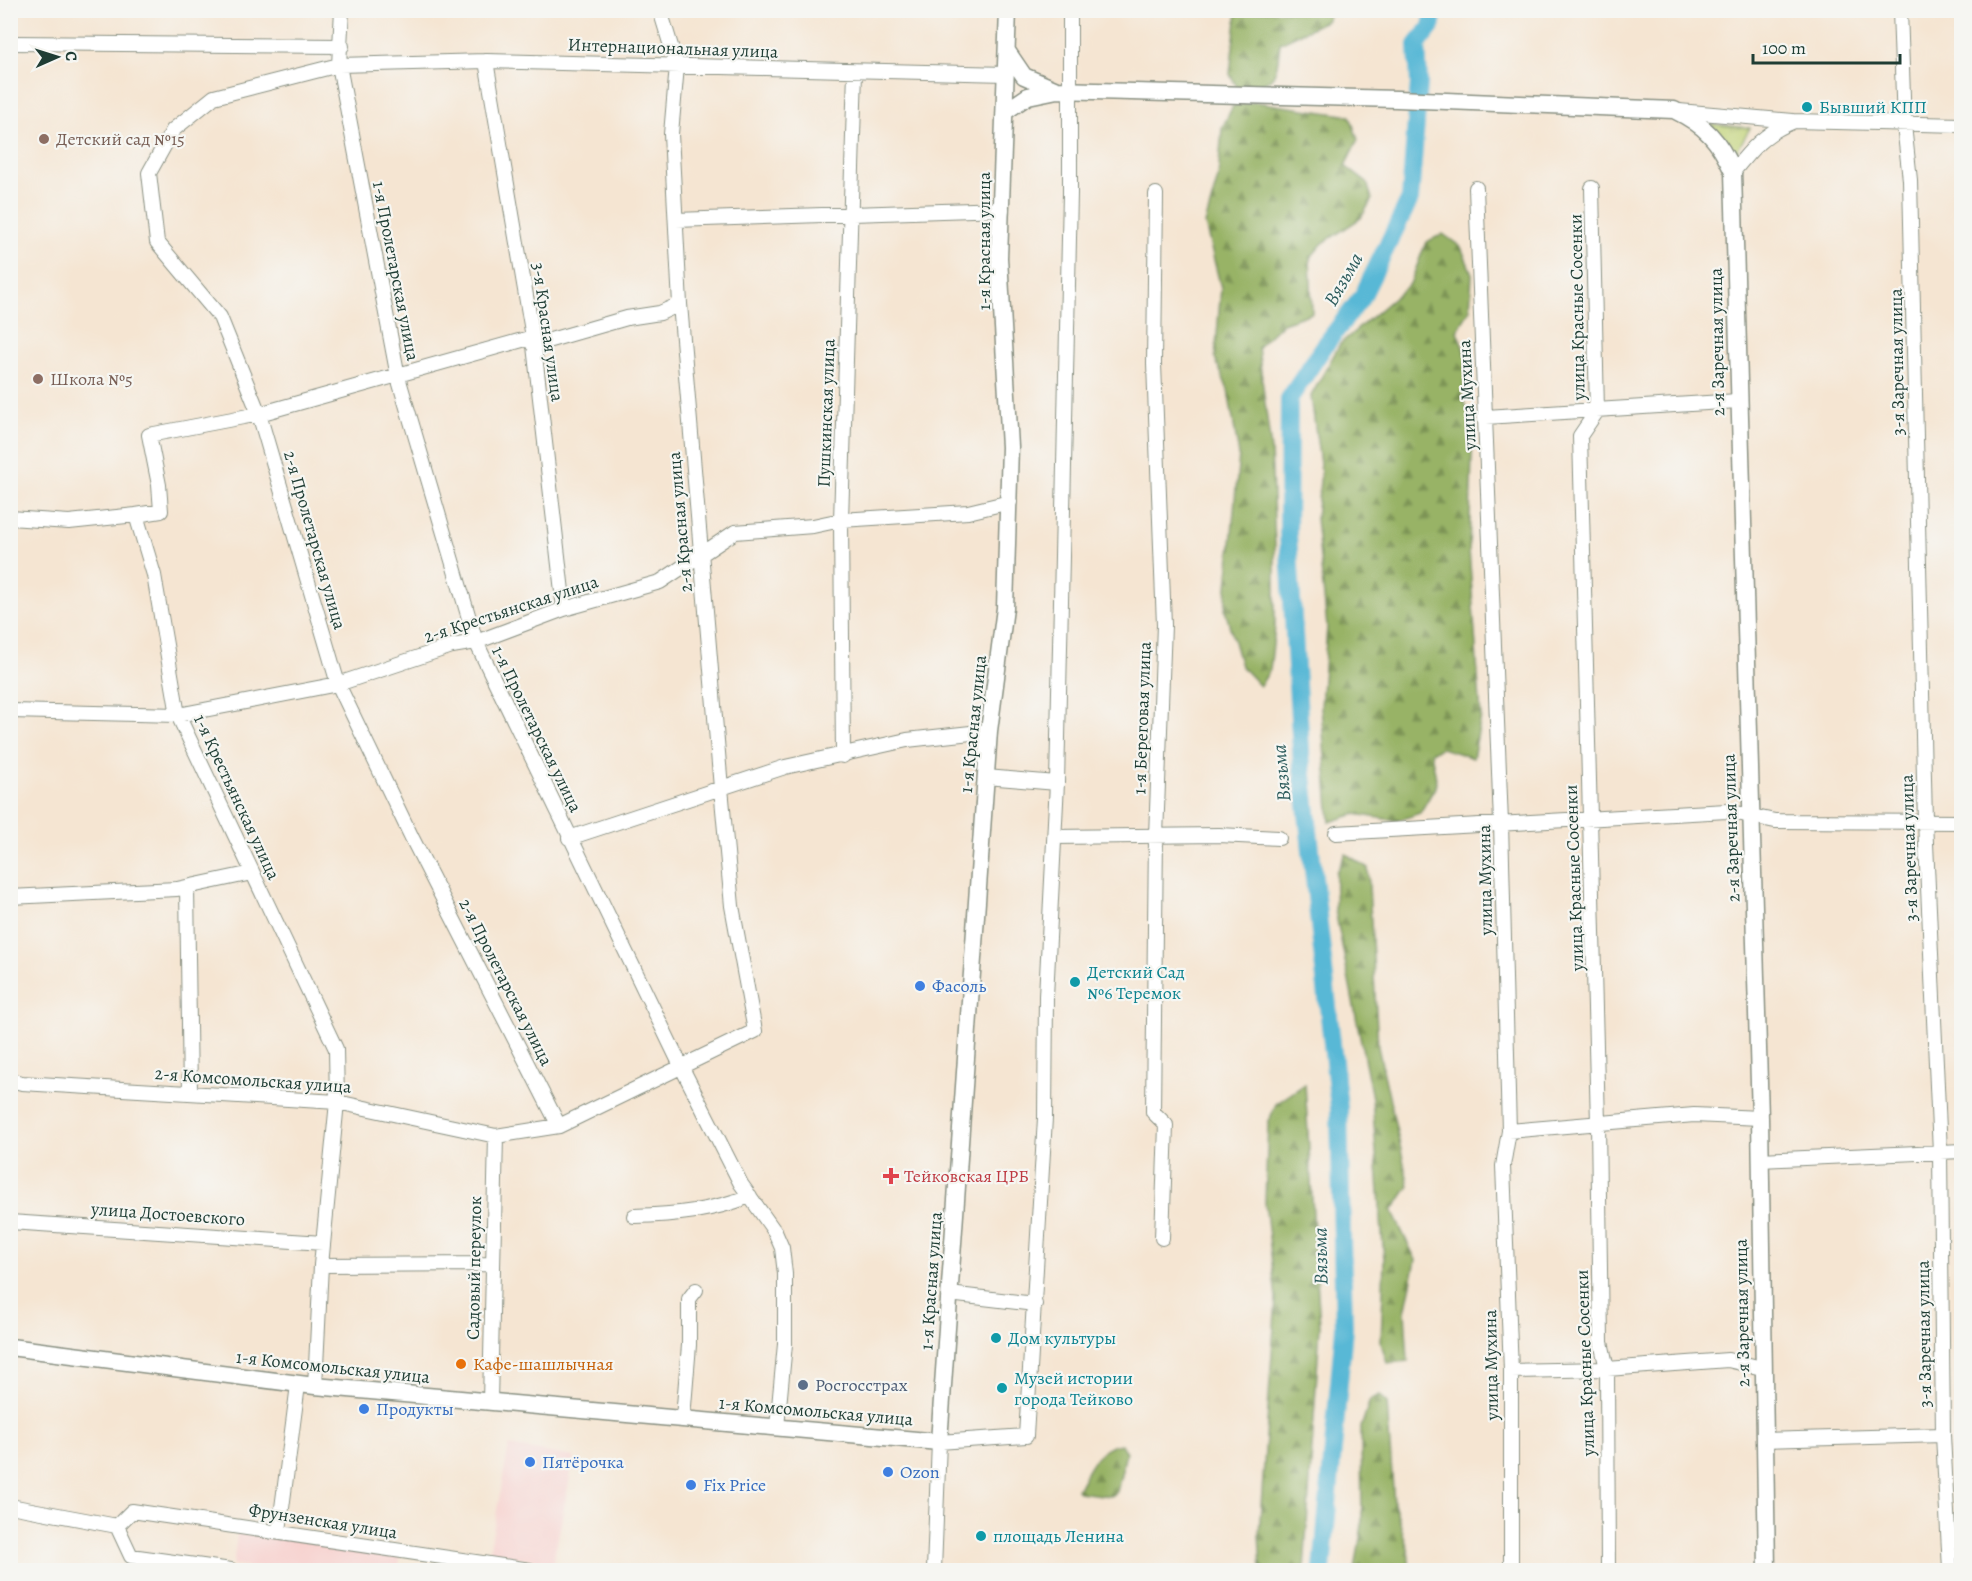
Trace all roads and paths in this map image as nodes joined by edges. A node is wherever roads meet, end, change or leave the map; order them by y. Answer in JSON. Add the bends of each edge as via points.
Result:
{"nodes":[{"id":1,"x":342,"y":10,"type":"edge"},
{"id":2,"x":660,"y":10,"type":"edge"},
{"id":3,"x":1008,"y":10,"type":"edge"},
{"id":4,"x":1070,"y":10,"type":"edge"},
{"id":5,"x":1900,"y":10,"type":"edge"},
{"id":6,"x":10,"y":43,"type":"edge"},
{"id":7,"x":342,"y":46,"type":"junction"},
{"id":8,"x":1007,"y":51,"type":"junction"},
{"id":9,"x":486,"y":62,"type":"junction"},
{"id":10,"x":339,"y":65,"type":"junction"},
{"id":11,"x":677,"y":66,"type":"junction"},
{"id":12,"x":855,"y":72,"type":"junction"},
{"id":13,"x":1006,"y":74,"type":"junction"},
{"id":14,"x":1063,"y":90,"type":"junction"},
{"id":15,"x":1674,"y":110,"type":"junction"},
{"id":16,"x":1006,"y":111,"type":"junction"},
{"id":17,"x":1792,"y":121,"type":"junction"},
{"id":18,"x":1904,"y":125,"type":"junction"},
{"id":19,"x":1962,"y":125,"type":"edge"},
{"id":20,"x":1733,"y":172,"type":"junction"},
{"id":21,"x":1476,"y":188,"type":"dead end"},
{"id":22,"x":1592,"y":188,"type":"dead end"},
{"id":23,"x":1156,"y":194,"type":"dead end"},
{"id":24,"x":1002,"y":209,"type":"junction"},
{"id":25,"x":851,"y":214,"type":"junction"},
{"id":26,"x":676,"y":220,"type":"junction"},
{"id":27,"x":680,"y":304,"type":"junction"},
{"id":28,"x":533,"y":341,"type":"junction"},
{"id":29,"x":398,"y":377,"type":"junction"},
{"id":30,"x":1738,"y":400,"type":"junction"},
{"id":31,"x":1597,"y":411,"type":"junction"},
{"id":32,"x":259,"y":414,"type":"junction"},
{"id":33,"x":1486,"y":417,"type":"junction"},
{"id":34,"x":1010,"y":502,"type":"junction"},
{"id":35,"x":136,"y":515,"type":"junction"},
{"id":36,"x":10,"y":518,"type":"edge"},
{"id":37,"x":841,"y":520,"type":"junction"},
{"id":38,"x":700,"y":553,"type":"junction"},
{"id":39,"x":564,"y":609,"type":"junction"},
{"id":40,"x":476,"y":642,"type":"junction"},
{"id":41,"x":338,"y":684,"type":"junction"},
{"id":42,"x":10,"y":711,"type":"edge"},
{"id":43,"x":178,"y":715,"type":"junction"},
{"id":44,"x":989,"y":731,"type":"junction"},
{"id":45,"x":843,"y":756,"type":"junction"},
{"id":46,"x":986,"y":777,"type":"junction"},
{"id":47,"x":1057,"y":783,"type":"junction"},
{"id":48,"x":721,"y":788,"type":"junction"},
{"id":49,"x":1590,"y":817,"type":"junction"},
{"id":50,"x":1749,"y":817,"type":"junction"},
{"id":51,"x":1926,"y":822,"type":"junction"},
{"id":52,"x":1962,"y":822,"type":"edge"},
{"id":53,"x":1501,"y":823,"type":"junction"},
{"id":54,"x":1336,"y":833,"type":"dead end"},
{"id":55,"x":1156,"y":836,"type":"junction"},
{"id":56,"x":1055,"y":837,"type":"junction"},
{"id":57,"x":569,"y":838,"type":"junction"},
{"id":58,"x":1279,"y":838,"type":"dead end"},
{"id":59,"x":252,"y":873,"type":"junction"},
{"id":60,"x":187,"y":886,"type":"junction"},
{"id":61,"x":10,"y":897,"type":"edge"},
{"id":62,"x":755,"y":1031,"type":"joint"},
{"id":63,"x":682,"y":1068,"type":"junction"},
{"id":64,"x":10,"y":1080,"type":"edge"},
{"id":65,"x":190,"y":1093,"type":"junction"},
{"id":66,"x":337,"y":1102,"type":"junction"},
{"id":67,"x":1760,"y":1118,"type":"junction"},
{"id":68,"x":1599,"y":1123,"type":"junction"},
{"id":69,"x":559,"y":1126,"type":"junction"},
{"id":70,"x":1509,"y":1131,"type":"junction"},
{"id":71,"x":496,"y":1136,"type":"junction"},
{"id":72,"x":1962,"y":1150,"type":"edge"},
{"id":73,"x":1940,"y":1152,"type":"junction"},
{"id":74,"x":1760,"y":1160,"type":"junction"},
{"id":75,"x":750,"y":1196,"type":"junction"},
{"id":76,"x":634,"y":1216,"type":"dead end"},
{"id":77,"x":10,"y":1222,"type":"edge"},
{"id":78,"x":1162,"y":1238,"type":"dead end"},
{"id":79,"x":323,"y":1243,"type":"junction"},
{"id":80,"x":491,"y":1264,"type":"junction"},
{"id":81,"x":321,"y":1265,"type":"junction"},
{"id":82,"x":696,"y":1290,"type":"dead end"},
{"id":83,"x":949,"y":1294,"type":"junction"},
{"id":84,"x":1035,"y":1304,"type":"junction"},
{"id":85,"x":10,"y":1347,"type":"edge"},
{"id":86,"x":1762,"y":1368,"type":"junction"},
{"id":87,"x":1607,"y":1369,"type":"junction"},
{"id":88,"x":1511,"y":1371,"type":"junction"},
{"id":89,"x":306,"y":1385,"type":"junction"},
{"id":90,"x":490,"y":1402,"type":"junction"},
{"id":91,"x":682,"y":1418,"type":"junction"},
{"id":92,"x":777,"y":1426,"type":"junction"},
{"id":93,"x":1943,"y":1435,"type":"junction"},
{"id":94,"x":1764,"y":1440,"type":"junction"},
{"id":95,"x":939,"y":1442,"type":"junction"},
{"id":96,"x":10,"y":1506,"type":"edge"},
{"id":97,"x":117,"y":1526,"type":"junction"},
{"id":98,"x":279,"y":1531,"type":"junction"},
{"id":99,"x":231,"y":1570,"type":"edge"},
{"id":100,"x":530,"y":1570,"type":"edge"},
{"id":101,"x":934,"y":1570,"type":"edge"},
{"id":102,"x":1510,"y":1570,"type":"edge"},
{"id":103,"x":1608,"y":1570,"type":"edge"},
{"id":104,"x":1767,"y":1570,"type":"edge"},
{"id":105,"x":1950,"y":1570,"type":"edge"}],
"edges":[{"from":1,"to":7,"type":"street","name":"1-я Пролетарская улица"},
{"from":2,"to":11,"type":"street","name":"2-я Красная улица"},
{"from":3,"to":8,"type":"main road","name":"1-я Красная улица"},
{"from":4,"to":14,"type":"street"},
{"from":5,"to":18,"type":"street","name":"3-я Заречная улица"},
{"from":6,"to":7,"type":"street"},
{"from":7,"to":10,"type":"street","name":"1-я Пролетарская улица"},
{"from":8,"to":13,"type":"main road","name":"1-я Красная улица"},
{"from":8,"to":14,"type":"main road","via":[[1024,76]]},
{"from":9,"to":10,"type":"street","name":"Интернациональная улица"},
{"from":9,"to":11,"type":"street","name":"Интернациональная улица"},
{"from":9,"to":28,"type":"street","name":"3-я Красная улица"},
{"from":10,"to":29,"type":"street","name":"1-я Пролетарская улица"},
{"from":10,"to":32,"type":"street","name":"2-я Пролетарская улица","via":[[214,97],[173,130],[149,173],[157,242],[219,317]]},
{"from":11,"to":12,"type":"street","name":"Интернациональная улица"},
{"from":11,"to":26,"type":"street","name":"2-я Красная улица","via":[[671,134]]},
{"from":12,"to":13,"type":"street","name":"Интернациональная улица"},
{"from":12,"to":25,"type":"street","name":"Пушкинская улица"},
{"from":13,"to":16,"type":"main road","name":"1-я Красная улица"},
{"from":14,"to":15,"type":"main road"},
{"from":14,"to":16,"type":"main road","via":[[1028,96]]},
{"from":14,"to":47,"type":"street","via":[[1070,193]]},
{"from":15,"to":17,"type":"street"},
{"from":15,"to":20,"type":"main road","name":"2-я Заречная улица","via":[[1698,122],[1712,136]]},
{"from":16,"to":24,"type":"main road","name":"1-я Красная улица"},
{"from":17,"to":18,"type":"street"},
{"from":17,"to":20,"type":"street","via":[[1757,142]]},
{"from":18,"to":19,"type":"street"},
{"from":18,"to":51,"type":"street","name":"3-я Заречная улица","via":[[1910,180]]},
{"from":20,"to":30,"type":"main road","name":"2-я Заречная улица"},
{"from":21,"to":33,"type":"street","name":"улица Мухина"},
{"from":22,"to":31,"type":"street","name":"улица Красные Сосенки"},
{"from":23,"to":55,"type":"street","name":"1-я Береговая улица","via":[[1154,364],[1164,625]]},
{"from":24,"to":25,"type":"street"},
{"from":24,"to":34,"type":"main road","name":"1-я Красная улица","via":[[999,258]]},
{"from":25,"to":26,"type":"street"},
{"from":25,"to":37,"type":"street","name":"Пушкинская улица"},
{"from":26,"to":27,"type":"street","name":"2-я Красная улица"},
{"from":27,"to":28,"type":"street","via":[[660,313]]},
{"from":27,"to":38,"type":"street","name":"2-я Красная улица"},
{"from":28,"to":29,"type":"street"},
{"from":28,"to":39,"type":"street","name":"3-я Красная улица"},
{"from":29,"to":32,"type":"street"},
{"from":29,"to":40,"type":"street","name":"1-я Пролетарская улица"},
{"from":30,"to":31,"type":"street"},
{"from":30,"to":50,"type":"main road","name":"2-я Заречная улица"},
{"from":31,"to":33,"type":"street"},
{"from":31,"to":49,"type":"street","name":"улица Красные Сосенки","via":[[1580,436]]},
{"from":32,"to":35,"type":"street","via":[[149,435],[161,511]]},
{"from":32,"to":41,"type":"street","name":"2-я Пролетарская улица"},
{"from":33,"to":53,"type":"street","name":"улица Мухина"},
{"from":34,"to":37,"type":"street","name":"2-я Крестьянская улица","via":[[968,512]]},
{"from":34,"to":44,"type":"main road","name":"1-я Красная улица","via":[[1005,608]]},
{"from":35,"to":36,"type":"street","via":[[69,522]]},
{"from":35,"to":43,"type":"street","name":"1-я Крестьянская улица","via":[[154,574]]},
{"from":37,"to":38,"type":"street","name":"2-я Крестьянская улица","via":[[735,532]]},
{"from":37,"to":45,"type":"street","name":"Пушкинская улица"},
{"from":38,"to":39,"type":"street","name":"2-я Крестьянская улица","via":[[660,582]]},
{"from":38,"to":48,"type":"street","name":"2-я Красная улица"},
{"from":39,"to":40,"type":"street","name":"2-я Крестьянская улица"},
{"from":40,"to":41,"type":"street","name":"2-я Крестьянская улица","via":[[452,646]]},
{"from":40,"to":57,"type":"street","name":"1-я Пролетарская улица"},
{"from":41,"to":43,"type":"street","name":"2-я Крестьянская улица"},
{"from":41,"to":69,"type":"street","name":"2-я Пролетарская улица"},
{"from":42,"to":43,"type":"street","name":"2-я Крестьянская улица"},
{"from":43,"to":59,"type":"street","name":"1-я Крестьянская улица"},
{"from":44,"to":45,"type":"street","via":[[908,740]]},
{"from":44,"to":46,"type":"main road","name":"1-я Красная улица"},
{"from":45,"to":48,"type":"street","via":[[785,767]]},
{"from":46,"to":47,"type":"street"},
{"from":46,"to":83,"type":"main road","name":"1-я Красная улица"},
{"from":47,"to":56,"type":"street"},
{"from":48,"to":57,"type":"street"},
{"from":48,"to":62,"type":"street","name":"2-я Красная улица","via":[[732,906]]},
{"from":49,"to":50,"type":"street","via":[[1727,811]]},
{"from":49,"to":53,"type":"street"},
{"from":49,"to":68,"type":"street","name":"улица Красные Сосенки"},
{"from":50,"to":51,"type":"street","via":[[1775,821]]},
{"from":50,"to":67,"type":"main road","name":"2-я Заречная улица"},
{"from":51,"to":52,"type":"street"},
{"from":51,"to":73,"type":"street","name":"3-я Заречная улица"},
{"from":53,"to":54,"type":"street"},
{"from":53,"to":70,"type":"street","name":"улица Мухина"},
{"from":55,"to":56,"type":"street"},
{"from":55,"to":58,"type":"street"},
{"from":55,"to":78,"type":"street","name":"1-я Береговая улица","via":[[1153,1112],[1166,1125]]},
{"from":56,"to":84,"type":"street"},
{"from":57,"to":63,"type":"street","name":"1-я Пролетарская улица"},
{"from":59,"to":60,"type":"street"},
{"from":59,"to":66,"type":"street","name":"1-я Крестьянская улица","via":[[336,1049]]},
{"from":60,"to":61,"type":"street"},
{"from":60,"to":65,"type":"street"},
{"from":62,"to":63,"type":"street","name":"2-я Комсомольская улица"},
{"from":63,"to":69,"type":"street","name":"2-я Комсомольская улица"},
{"from":63,"to":75,"type":"street","name":"1-я Пролетарская улица"},
{"from":64,"to":65,"type":"street","name":"2-я Комсомольская улица"},
{"from":65,"to":66,"type":"street","name":"2-я Комсомольская улица"},
{"from":66,"to":71,"type":"street","name":"2-я Комсомольская улица"},
{"from":66,"to":79,"type":"street","name":"1-я Крестьянская улица"},
{"from":67,"to":68,"type":"street","via":[[1694,1115]]},
{"from":67,"to":74,"type":"main road","name":"2-я Заречная улица"},
{"from":68,"to":70,"type":"street"},
{"from":68,"to":87,"type":"street","name":"улица Красные Сосенки","via":[[1601,1342]]},
{"from":69,"to":71,"type":"street","name":"2-я Комсомольская улица"},
{"from":70,"to":88,"type":"street","name":"улица Мухина","via":[[1503,1166]]},
{"from":71,"to":80,"type":"street","name":"Садовый переулок"},
{"from":72,"to":73,"type":"street"},
{"from":73,"to":74,"type":"street"},
{"from":73,"to":93,"type":"street","name":"3-я Заречная улица"},
{"from":74,"to":86,"type":"main road","name":"2-я Заречная улица"},
{"from":75,"to":76,"type":"street","via":[[726,1206],[681,1215]]},
{"from":75,"to":92,"type":"street","name":"1-я Пролетарская улица","via":[[782,1248],[786,1344]]},
{"from":77,"to":79,"type":"street","name":"улица Достоевского"},
{"from":79,"to":81,"type":"street","name":"1-я Крестьянская улица"},
{"from":80,"to":81,"type":"street"},
{"from":80,"to":90,"type":"street","name":"Садовый переулок"},
{"from":81,"to":89,"type":"street","name":"1-я Крестьянская улица"},
{"from":82,"to":91,"type":"street","via":[[689,1299]]},
{"from":83,"to":84,"type":"street"},
{"from":83,"to":95,"type":"main road","name":"1-я Красная улица"},
{"from":84,"to":95,"type":"street","via":[[1026,1436]]},
{"from":85,"to":89,"type":"main road","name":"1-я Комсомольская улица"},
{"from":86,"to":87,"type":"street","via":[[1728,1360]]},
{"from":86,"to":94,"type":"main road","name":"2-я Заречная улица"},
{"from":87,"to":88,"type":"street"},
{"from":87,"to":103,"type":"street","name":"улица Красные Сосенки"},
{"from":88,"to":102,"type":"street","name":"улица Мухина"},
{"from":89,"to":90,"type":"main road","name":"1-я Комсомольская улица"},
{"from":89,"to":98,"type":"street","name":"1-я Крестьянская улица"},
{"from":90,"to":91,"type":"main road","name":"1-я Комсомольская улица"},
{"from":91,"to":92,"type":"main road","name":"1-я Комсомольская улица"},
{"from":92,"to":95,"type":"main road","name":"1-я Комсомольская улица"},
{"from":93,"to":94,"type":"street"},
{"from":93,"to":105,"type":"street","name":"3-я Заречная улица"},
{"from":94,"to":104,"type":"main road","name":"2-я Заречная улица"},
{"from":95,"to":101,"type":"street"},
{"from":96,"to":97,"type":"street"},
{"from":97,"to":98,"type":"street","name":"Фрунзенская улица","via":[[132,1511]]},
{"from":97,"to":99,"type":"street","via":[[131,1556]]},
{"from":98,"to":100,"type":"street","name":"Фрунзенская улица"}]}
